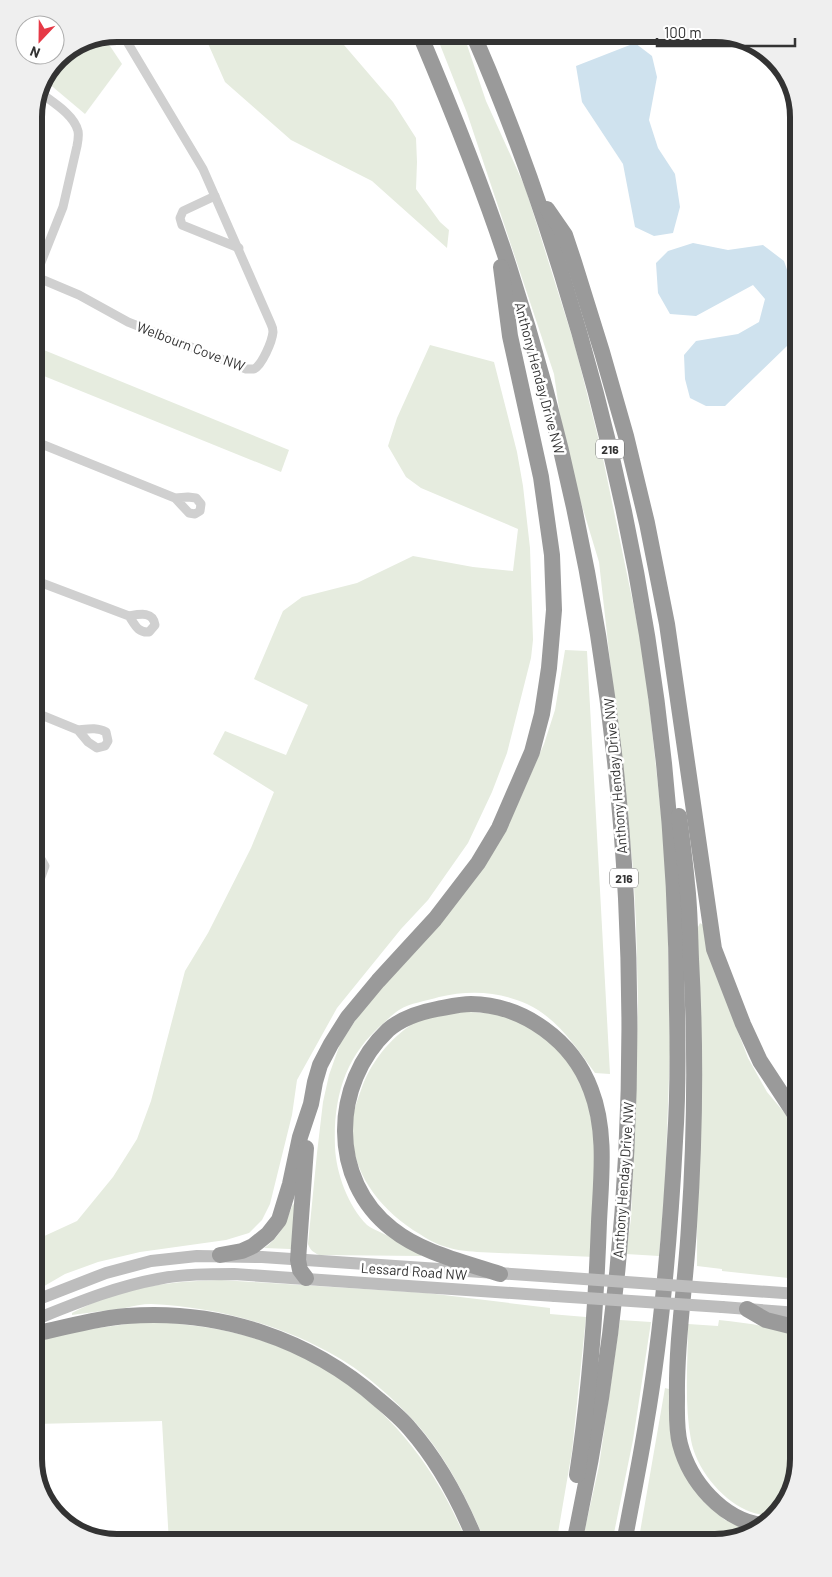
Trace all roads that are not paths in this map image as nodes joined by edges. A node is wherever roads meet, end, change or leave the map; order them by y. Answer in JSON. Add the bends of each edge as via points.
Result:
{"nodes":[{"id":1,"x":127,"y":42,"type":"edge"},
{"id":2,"x":423,"y":43,"type":"edge"},
{"id":3,"x":477,"y":43,"type":"edge"},
{"id":4,"x":45,"y":97,"type":"edge"},
{"id":5,"x":535,"y":192,"type":"junction"},
{"id":6,"x":215,"y":196,"type":"junction"},
{"id":7,"x":496,"y":228,"type":"junction"},
{"id":8,"x":239,"y":248,"type":"junction"},
{"id":9,"x":43,"y":254,"type":"edge"},
{"id":10,"x":43,"y":280,"type":"edge"},
{"id":11,"x":43,"y":445,"type":"edge"},
{"id":12,"x":175,"y":498,"type":"dead end"},
{"id":13,"x":43,"y":583,"type":"edge"},
{"id":14,"x":129,"y":616,"type":"dead end"},
{"id":15,"x":658,"y":714,"type":"junction"},
{"id":16,"x":43,"y":715,"type":"edge"},
{"id":17,"x":78,"y":730,"type":"dead end"},
{"id":18,"x":42,"y":860,"type":"edge"},
{"id":19,"x":42,"y":875,"type":"edge"},
{"id":20,"x":311,"y":1104,"type":"junction"},
{"id":21,"x":790,"y":1107,"type":"edge"},
{"id":22,"x":220,"y":1256,"type":"junction"},
{"id":23,"x":298,"y":1260,"type":"junction"},
{"id":24,"x":500,"y":1274,"type":"junction"},
{"id":25,"x":306,"y":1278,"type":"junction"},
{"id":26,"x":790,"y":1293,"type":"edge"},
{"id":27,"x":42,"y":1298,"type":"edge"},
{"id":28,"x":747,"y":1309,"type":"junction"},
{"id":29,"x":790,"y":1312,"type":"edge"},
{"id":30,"x":42,"y":1317,"type":"edge"},
{"id":31,"x":790,"y":1326,"type":"edge"},
{"id":32,"x":42,"y":1332,"type":"edge"},
{"id":33,"x":753,"y":1523,"type":"edge"},
{"id":34,"x":472,"y":1534,"type":"edge"},
{"id":35,"x":567,"y":1534,"type":"edge"},
{"id":36,"x":576,"y":1534,"type":"edge"},
{"id":37,"x":626,"y":1534,"type":"edge"}],
"edges":[{"from":1,"to":6,"type":"street","name":"Welbourn Cove NW"},
{"from":2,"to":7,"type":"highway","name":"Anthony Henday Drive NW","number":"216"},
{"from":3,"to":5,"type":"highway","number":"216"},
{"from":4,"to":9,"type":"street","via":[[69,116],[78,130],[78,146],[66,196]]},
{"from":5,"to":15,"type":"highway","number":"216","via":[[574,313],[617,476]]},
{"from":5,"to":21,"type":"highway","via":[[565,235],[621,417],[647,523],[667,624],[714,949],[760,1061]]},
{"from":6,"to":8,"type":"street","name":"Welbourn Cove NW"},
{"from":6,"to":8,"type":"street","via":[[183,211],[182,225]]},
{"from":7,"to":20,"type":"highway","via":[[510,336],[541,477],[552,555],[554,610],[542,714],[532,752],[495,835],[454,896],[348,1017],[320,1065]]},
{"from":7,"to":36,"type":"highway","name":"Anthony Henday Drive NW","number":"216","via":[[531,339],[577,520],[608,693],[619,794],[627,926],[630,1067],[627,1136],[621,1230],[602,1397]]},
{"from":8,"to":10,"type":"street","name":"Welbourn Cove NW","via":[[273,332],[262,361],[254,369],[246,369],[128,322],[80,295]]},
{"from":11,"to":12,"type":"street"},
{"from":13,"to":14,"type":"street"},
{"from":15,"to":33,"type":"highway","via":[[676,790],[688,885],[694,1010],[694,1116],[689,1227],[676,1376],[677,1421],[680,1445],[691,1472],[709,1496],[726,1511]]},
{"from":15,"to":37,"type":"highway","number":"216","via":[[674,891],[676,1137],[659,1331],[647,1422]]},
{"from":16,"to":17,"type":"street"},
{"from":18,"to":19,"type":"street","via":[[46,866]]},
{"from":20,"to":22,"type":"highway","via":[[279,1220],[253,1246]]},
{"from":20,"to":23,"type":"highway"},
{"from":22,"to":23,"type":"main road","name":"Lessard Road NW"},
{"from":22,"to":27,"type":"main road","name":"Lessard Road NW","via":[[179,1257],[127,1267]]},
{"from":23,"to":24,"type":"main road","name":"Lessard Road NW"},
{"from":23,"to":25,"type":"highway"},
{"from":24,"to":26,"type":"main road","name":"Lessard Road NW","bridge":true},
{"from":24,"to":35,"type":"highway","via":[[433,1251],[393,1230],[374,1213],[359,1191],[350,1165],[344,1143],[345,1122],[364,1060],[389,1030],[422,1012],[471,1004],[517,1013],[553,1035],[568,1050],[591,1090],[596,1107],[602,1146],[597,1287],[584,1433]]},
{"from":25,"to":28,"type":"main road","name":"Lessard Road NW","bridge":true},
{"from":25,"to":30,"type":"main road","name":"Lessard Road NW","via":[[214,1274],[159,1278],[96,1296]]},
{"from":28,"to":29,"type":"main road","name":"Lessard Road NW"},
{"from":28,"to":31,"type":"highway","via":[[766,1320]]},
{"from":32,"to":34,"type":"highway","via":[[117,1317],[173,1315],[249,1328],[300,1347],[354,1379],[409,1428],[452,1490]]}]}
